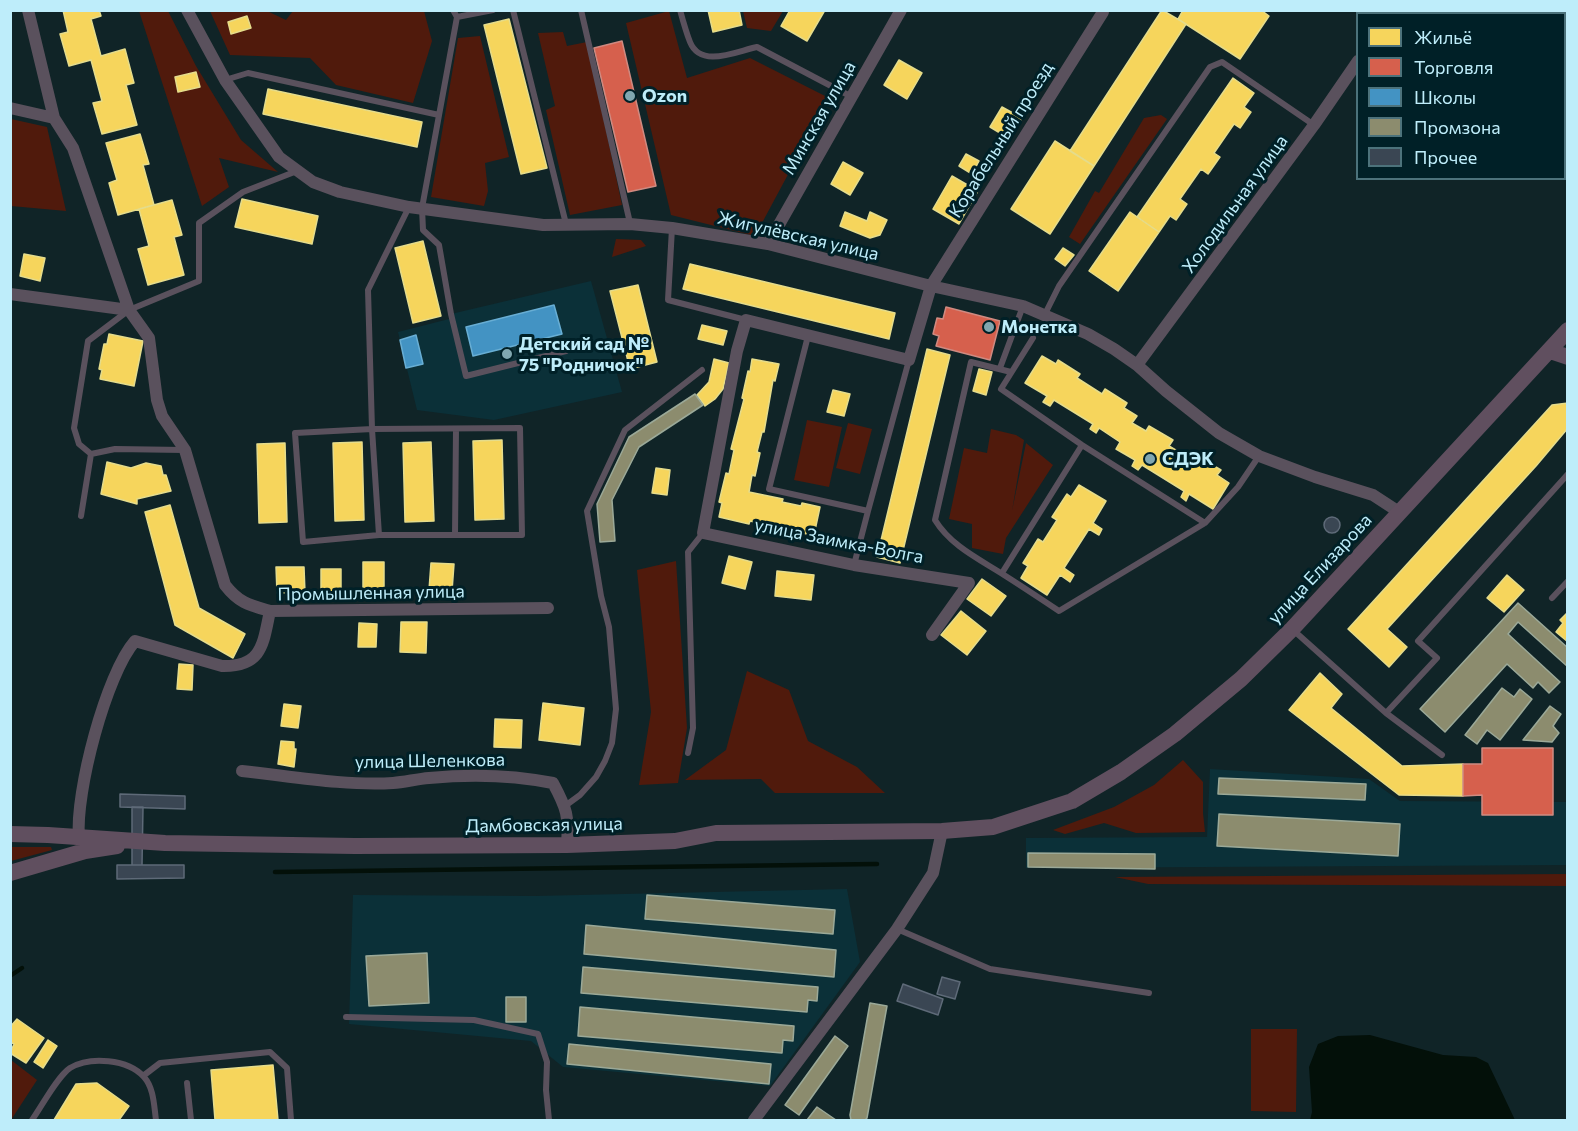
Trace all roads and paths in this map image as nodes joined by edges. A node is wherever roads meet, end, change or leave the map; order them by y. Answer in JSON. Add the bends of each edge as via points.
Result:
{"nodes":[{"id":1,"x":28,"y":10,"type":"edge"},
{"id":2,"x":187,"y":10,"type":"edge"},
{"id":3,"x":453,"y":10,"type":"edge"},
{"id":4,"x":492,"y":10,"type":"edge"},
{"id":5,"x":513,"y":10,"type":"edge"},
{"id":6,"x":581,"y":10,"type":"edge"},
{"id":7,"x":680,"y":10,"type":"edge"},
{"id":8,"x":901,"y":10,"type":"edge"},
{"id":9,"x":1103,"y":12,"type":"edge"},
{"id":10,"x":457,"y":17,"type":"junction"},
{"id":11,"x":1356,"y":64,"type":"edge"},
{"id":12,"x":225,"y":80,"type":"junction"},
{"id":13,"x":852,"y":97,"type":"junction"},
{"id":14,"x":10,"y":108,"type":"edge"},
{"id":15,"x":439,"y":115,"type":"junction"},
{"id":16,"x":54,"y":118,"type":"junction"},
{"id":17,"x":1314,"y":125,"type":"junction"},
{"id":18,"x":298,"y":170,"type":"junction"},
{"id":19,"x":415,"y":207,"type":"junction"},
{"id":20,"x":566,"y":224,"type":"junction"},
{"id":21,"x":630,"y":224,"type":"junction"},
{"id":22,"x":672,"y":228,"type":"junction"},
{"id":23,"x":768,"y":244,"type":"junction"},
{"id":24,"x":931,"y":286,"type":"junction"},
{"id":25,"x":10,"y":294,"type":"edge"},
{"id":26,"x":1023,"y":306,"type":"junction"},
{"id":27,"x":129,"y":310,"type":"junction"},
{"id":28,"x":1045,"y":314,"type":"junction"},
{"id":29,"x":746,"y":320,"type":"junction"},
{"id":30,"x":1568,"y":330,"type":"edge"},
{"id":31,"x":808,"y":335,"type":"junction"},
{"id":32,"x":1033,"y":338,"type":"dead end"},
{"id":33,"x":566,"y":351,"type":"dead end"},
{"id":34,"x":1550,"y":351,"type":"junction"},
{"id":35,"x":1568,"y":357,"type":"edge"},
{"id":36,"x":909,"y":360,"type":"junction"},
{"id":37,"x":1137,"y":365,"type":"junction"},
{"id":38,"x":1000,"y":368,"type":"junction"},
{"id":39,"x":702,"y":370,"type":"dead end"},
{"id":40,"x":1011,"y":372,"type":"junction"},
{"id":41,"x":372,"y":429,"type":"junction"},
{"id":42,"x":456,"y":429,"type":"junction"},
{"id":43,"x":1082,"y":445,"type":"junction"},
{"id":44,"x":185,"y":450,"type":"junction"},
{"id":45,"x":92,"y":454,"type":"junction"},
{"id":46,"x":1259,"y":456,"type":"junction"},
{"id":47,"x":1568,"y":474,"type":"edge"},
{"id":48,"x":868,"y":512,"type":"junction"},
{"id":49,"x":1398,"y":512,"type":"junction"},
{"id":50,"x":81,"y":516,"type":"dead end"},
{"id":51,"x":1204,"y":523,"type":"junction"},
{"id":52,"x":703,"y":533,"type":"junction"},
{"id":53,"x":379,"y":535,"type":"junction"},
{"id":54,"x":455,"y":535,"type":"junction"},
{"id":55,"x":854,"y":565,"type":"junction"},
{"id":56,"x":1002,"y":573,"type":"junction"},
{"id":57,"x":1568,"y":581,"type":"edge"},
{"id":58,"x":1552,"y":597,"type":"dead end"},
{"id":59,"x":548,"y":608,"type":"dead end"},
{"id":60,"x":270,"y":611,"type":"junction"},
{"id":61,"x":1292,"y":629,"type":"junction"},
{"id":62,"x":932,"y":635,"type":"dead end"},
{"id":63,"x":1386,"y":713,"type":"junction"},
{"id":64,"x":688,"y":753,"type":"dead end"},
{"id":65,"x":1442,"y":755,"type":"dead end"},
{"id":66,"x":242,"y":771,"type":"dead end"},
{"id":67,"x":1072,"y":801,"type":"joint"},
{"id":68,"x":565,"y":806,"type":"junction"},
{"id":69,"x":10,"y":822,"type":"edge"},
{"id":70,"x":942,"y":831,"type":"junction"},
{"id":71,"x":10,"y":834,"type":"edge"},
{"id":72,"x":48,"y":835,"type":"junction"},
{"id":73,"x":79,"y":837,"type":"junction"},
{"id":74,"x":146,"y":842,"type":"junction"},
{"id":75,"x":567,"y":845,"type":"junction"},
{"id":76,"x":10,"y":873,"type":"edge"},
{"id":77,"x":897,"y":929,"type":"junction"},
{"id":78,"x":1149,"y":993,"type":"dead end"},
{"id":79,"x":346,"y":1017,"type":"dead end"},
{"id":80,"x":143,"y":1076,"type":"junction"},
{"id":81,"x":187,"y":1083,"type":"dead end"},
{"id":82,"x":32,"y":1120,"type":"edge"},
{"id":83,"x":156,"y":1120,"type":"edge"},
{"id":84,"x":191,"y":1120,"type":"edge"},
{"id":85,"x":291,"y":1120,"type":"edge"},
{"id":86,"x":549,"y":1120,"type":"edge"},
{"id":87,"x":754,"y":1120,"type":"edge"}],
"edges":[{"from":1,"to":16,"type":"street"},
{"from":2,"to":12,"type":"street","name":"Жигулёвская улица"},
{"from":3,"to":10,"type":"lane"},
{"from":4,"to":10,"type":"lane"},
{"from":5,"to":20,"type":"lane"},
{"from":6,"to":21,"type":"lane"},
{"from":7,"to":13,"type":"lane","via":[[698,54],[709,58],[758,47]]},
{"from":8,"to":13,"type":"street","name":"Минская улица"},
{"from":9,"to":24,"type":"street","name":"Корабельный проезд"},
{"from":10,"to":15,"type":"lane"},
{"from":11,"to":17,"type":"street","name":"Холодильная улица"},
{"from":12,"to":15,"type":"lane","via":[[248,73]]},
{"from":12,"to":18,"type":"street","name":"Жигулёвская улица","via":[[279,157]]},
{"from":13,"to":23,"type":"street","name":"Минская улица"},
{"from":14,"to":16,"type":"street"},
{"from":15,"to":19,"type":"lane"},
{"from":16,"to":27,"type":"street","via":[[73,148]]},
{"from":17,"to":28,"type":"lane","via":[[1222,62],[1210,67],[1059,286]]},
{"from":17,"to":37,"type":"street","name":"Холодильная улица"},
{"from":18,"to":19,"type":"street","name":"Жигулёвская улица","via":[[313,182],[340,192]]},
{"from":18,"to":27,"type":"lane","via":[[243,192],[199,223],[199,281]]},
{"from":19,"to":20,"type":"street","name":"Жигулёвская улица","via":[[543,225]]},
{"from":19,"to":33,"type":"lane","via":[[423,230],[439,245],[466,376]]},
{"from":19,"to":41,"type":"lane","via":[[368,290]]},
{"from":20,"to":21,"type":"street","name":"Жигулёвская улица"},
{"from":21,"to":22,"type":"street","name":"Жигулёвская улица"},
{"from":22,"to":23,"type":"street","name":"Жигулёвская улица"},
{"from":22,"to":29,"type":"lane","via":[[668,300]]},
{"from":23,"to":24,"type":"street","name":"Жигулёвская улица"},
{"from":24,"to":26,"type":"street","name":"Жигулёвская улица"},
{"from":24,"to":36,"type":"street","name":"Корабельный проезд"},
{"from":25,"to":27,"type":"street"},
{"from":26,"to":28,"type":"street","name":"Жигулёвская улица"},
{"from":26,"to":38,"type":"lane"},
{"from":27,"to":44,"type":"street","via":[[149,338],[162,416]]},
{"from":27,"to":45,"type":"lane","via":[[88,341],[74,428],[79,444]]},
{"from":28,"to":37,"type":"street","name":"Жигулёвская улица","via":[[1088,334]]},
{"from":29,"to":31,"type":"street"},
{"from":29,"to":52,"type":"street"},
{"from":30,"to":34,"type":"street","name":"улица Елизарова"},
{"from":31,"to":36,"type":"street"},
{"from":31,"to":48,"type":"lane","via":[[769,489]]},
{"from":32,"to":40,"type":"lane"},
{"from":34,"to":35,"type":"street"},
{"from":34,"to":49,"type":"street","name":"улица Елизарова"},
{"from":36,"to":48,"type":"lane"},
{"from":37,"to":46,"type":"street","name":"Жигулёвская улица","via":[[1219,433]]},
{"from":38,"to":40,"type":"lane"},
{"from":38,"to":56,"type":"lane","via":[[970,362],[934,520],[971,556]]},
{"from":39,"to":68,"type":"lane","via":[[625,430],[587,511],[609,627],[616,709],[612,743],[605,761],[596,777]]},
{"from":40,"to":43,"type":"lane","via":[[1001,389]]},
{"from":41,"to":42,"type":"lane"},
{"from":41,"to":53,"type":"lane"},
{"from":41,"to":53,"type":"lane","via":[[295,432],[303,542]]},
{"from":42,"to":54,"type":"lane"},
{"from":42,"to":54,"type":"lane","via":[[520,428],[522,535]]},
{"from":43,"to":51,"type":"lane"},
{"from":43,"to":56,"type":"lane"},
{"from":44,"to":45,"type":"lane","via":[[116,449]]},
{"from":44,"to":60,"type":"street","via":[[225,585],[234,597]]},
{"from":45,"to":50,"type":"lane"},
{"from":46,"to":49,"type":"street","name":"Жигулёвская улица","via":[[1373,495]]},
{"from":46,"to":51,"type":"lane","via":[[1238,487]]},
{"from":47,"to":63,"type":"lane","via":[[1418,641],[1437,658]]},
{"from":48,"to":55,"type":"lane"},
{"from":49,"to":61,"type":"street","name":"улица Елизарова"},
{"from":51,"to":56,"type":"lane","via":[[1059,611]]},
{"from":52,"to":55,"type":"street","name":"улица Заимка-Волга"},
{"from":52,"to":64,"type":"lane","via":[[688,552],[693,728]]},
{"from":53,"to":54,"type":"lane"},
{"from":55,"to":62,"type":"street","name":"улица Заимка-Волга","via":[[969,583]]},
{"from":57,"to":58,"type":"lane"},
{"from":59,"to":60,"type":"street","name":"Промышленная улица"},
{"from":60,"to":73,"type":"street","name":"Промышленная улица","via":[[262,648],[237,666],[222,666],[135,641],[114,675],[102,715],[86,771],[77,819]]},
{"from":61,"to":63,"type":"lane"},
{"from":61,"to":67,"type":"street","name":"улица Елизарова","via":[[1175,734]]},
{"from":63,"to":65,"type":"lane"},
{"from":66,"to":68,"type":"street","name":"улица Шеленкова","via":[[347,782],[392,783],[448,776],[526,778],[552,783]]},
{"from":67,"to":70,"type":"street","name":"Дамбовская улица","via":[[993,827]]},
{"from":68,"to":75,"type":"street"},
{"from":69,"to":72,"type":"street"},
{"from":70,"to":75,"type":"street","name":"Дамбовская улица","via":[[716,832],[675,841]]},
{"from":70,"to":77,"type":"street","via":[[933,873]]},
{"from":71,"to":72,"type":"street","name":"Дамбовская улица"},
{"from":72,"to":73,"type":"street","name":"Дамбовская улица"},
{"from":73,"to":74,"type":"street","name":"Дамбовская улица"},
{"from":74,"to":75,"type":"street","name":"Дамбовская улица"},
{"from":74,"to":76,"type":"street","via":[[86,851]]},
{"from":77,"to":78,"type":"lane","via":[[990,969]]},
{"from":77,"to":87,"type":"street"},
{"from":79,"to":86,"type":"lane","via":[[474,1020],[538,1034],[547,1062]]},
{"from":80,"to":82,"type":"lane","via":[[121,1063],[103,1060],[79,1064],[68,1069]]},
{"from":80,"to":83,"type":"lane","via":[[153,1095]]},
{"from":80,"to":85,"type":"lane","via":[[160,1063],[270,1052],[287,1068]]},
{"from":81,"to":84,"type":"lane"}]}
